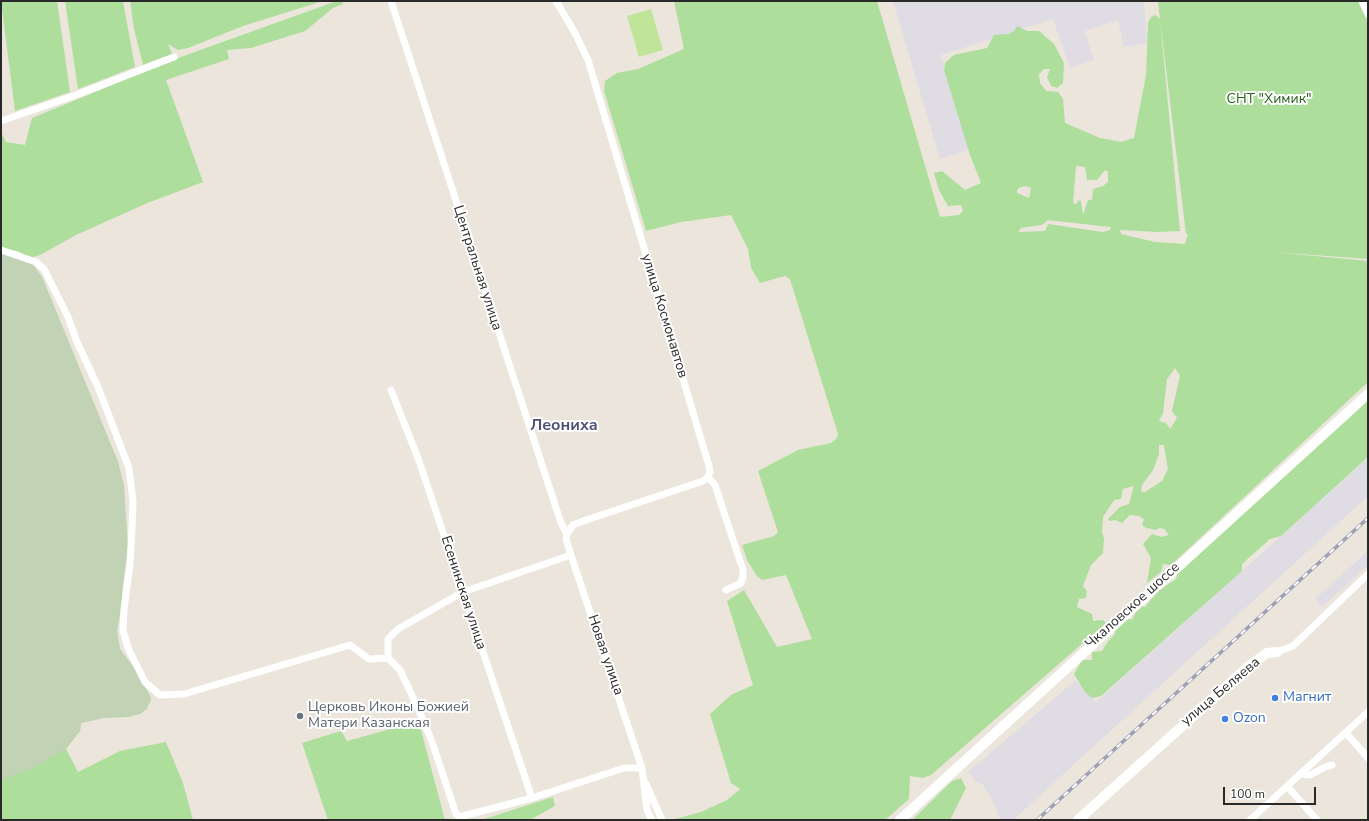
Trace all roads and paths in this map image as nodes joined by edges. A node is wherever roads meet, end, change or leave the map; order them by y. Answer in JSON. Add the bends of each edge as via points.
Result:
{"nodes":[{"id":1,"x":391,"y":1,"type":"edge"},
{"id":2,"x":556,"y":1,"type":"edge"},
{"id":3,"x":1362,"y":1,"type":"edge"},
{"id":4,"x":1368,"y":14,"type":"edge"},
{"id":5,"x":174,"y":57,"type":"dead end"},
{"id":6,"x":1,"y":121,"type":"edge"},
{"id":7,"x":1,"y":250,"type":"edge"},
{"id":8,"x":391,"y":390,"type":"dead end"},
{"id":9,"x":1368,"y":394,"type":"edge"},
{"id":10,"x":708,"y":477,"type":"junction"},
{"id":11,"x":567,"y":534,"type":"junction"},
{"id":12,"x":572,"y":555,"type":"junction"},
{"id":13,"x":1368,"y":574,"type":"edge"},
{"id":14,"x":726,"y":590,"type":"dead end"},
{"id":15,"x":463,"y":592,"type":"junction"},
{"id":16,"x":1277,"y":652,"type":"joint"},
{"id":17,"x":388,"y":658,"type":"junction"},
{"id":18,"x":1368,"y":712,"type":"edge"},
{"id":19,"x":1346,"y":733,"type":"junction"},
{"id":20,"x":1368,"y":758,"type":"edge"},
{"id":21,"x":1332,"y":765,"type":"dead end"},
{"id":22,"x":642,"y":768,"type":"junction"},
{"id":23,"x":1300,"y":774,"type":"junction"},
{"id":24,"x":643,"y":776,"type":"junction"},
{"id":25,"x":1287,"y":786,"type":"junction"},
{"id":26,"x":532,"y":798,"type":"junction"},
{"id":27,"x":652,"y":820,"type":"edge"},
{"id":28,"x":662,"y":820,"type":"edge"},
{"id":29,"x":900,"y":820,"type":"edge"},
{"id":30,"x":1078,"y":820,"type":"edge"},
{"id":31,"x":1250,"y":820,"type":"edge"},
{"id":32,"x":1317,"y":820,"type":"edge"}],
"edges":[{"from":1,"to":11,"type":"street","name":"Центральная улица"},
{"from":2,"to":10,"type":"street","name":"улица Космонавтов","via":[[588,60],[709,466]]},
{"from":3,"to":4,"type":"street"},
{"from":5,"to":6,"type":"street"},
{"from":7,"to":17,"type":"street","via":[[36,262],[44,269],[98,387],[128,468],[133,501],[130,566],[122,630],[145,682],[160,695],[184,694],[350,645],[369,659]]},
{"from":8,"to":15,"type":"street","name":"Есенинская улица","via":[[418,458]]},
{"from":9,"to":29,"type":"street","name":"Чкаловское шоссе"},
{"from":10,"to":11,"type":"street","via":[[573,525]]},
{"from":10,"to":14,"type":"street","name":"улица Космонавтов","via":[[715,485],[742,570],[741,583]]},
{"from":11,"to":12,"type":"street","name":"Новая улица","via":[[566,539]]},
{"from":12,"to":15,"type":"street"},
{"from":12,"to":22,"type":"street","name":"Новая улица"},
{"from":13,"to":16,"type":"street","name":"улица Беляева","via":[[1293,646]]},
{"from":15,"to":17,"type":"street","via":[[398,629],[388,639]]},
{"from":15,"to":26,"type":"street","name":"Есенинская улица"},
{"from":16,"to":30,"type":"street","name":"улица Беляева","via":[[1267,653],[1249,666]]},
{"from":17,"to":26,"type":"street","via":[[400,670],[418,708],[459,817]]},
{"from":18,"to":19,"type":"street"},
{"from":19,"to":20,"type":"street"},
{"from":19,"to":23,"type":"street"},
{"from":21,"to":23,"type":"street","via":[[1310,775]]},
{"from":22,"to":24,"type":"street","name":"Новая улица"},
{"from":22,"to":26,"type":"street","via":[[624,768]]},
{"from":23,"to":25,"type":"street"},
{"from":24,"to":27,"type":"street","name":"Новая улица","via":[[647,810]]},
{"from":24,"to":28,"type":"street"},
{"from":25,"to":31,"type":"street"},
{"from":25,"to":32,"type":"street"}]}
